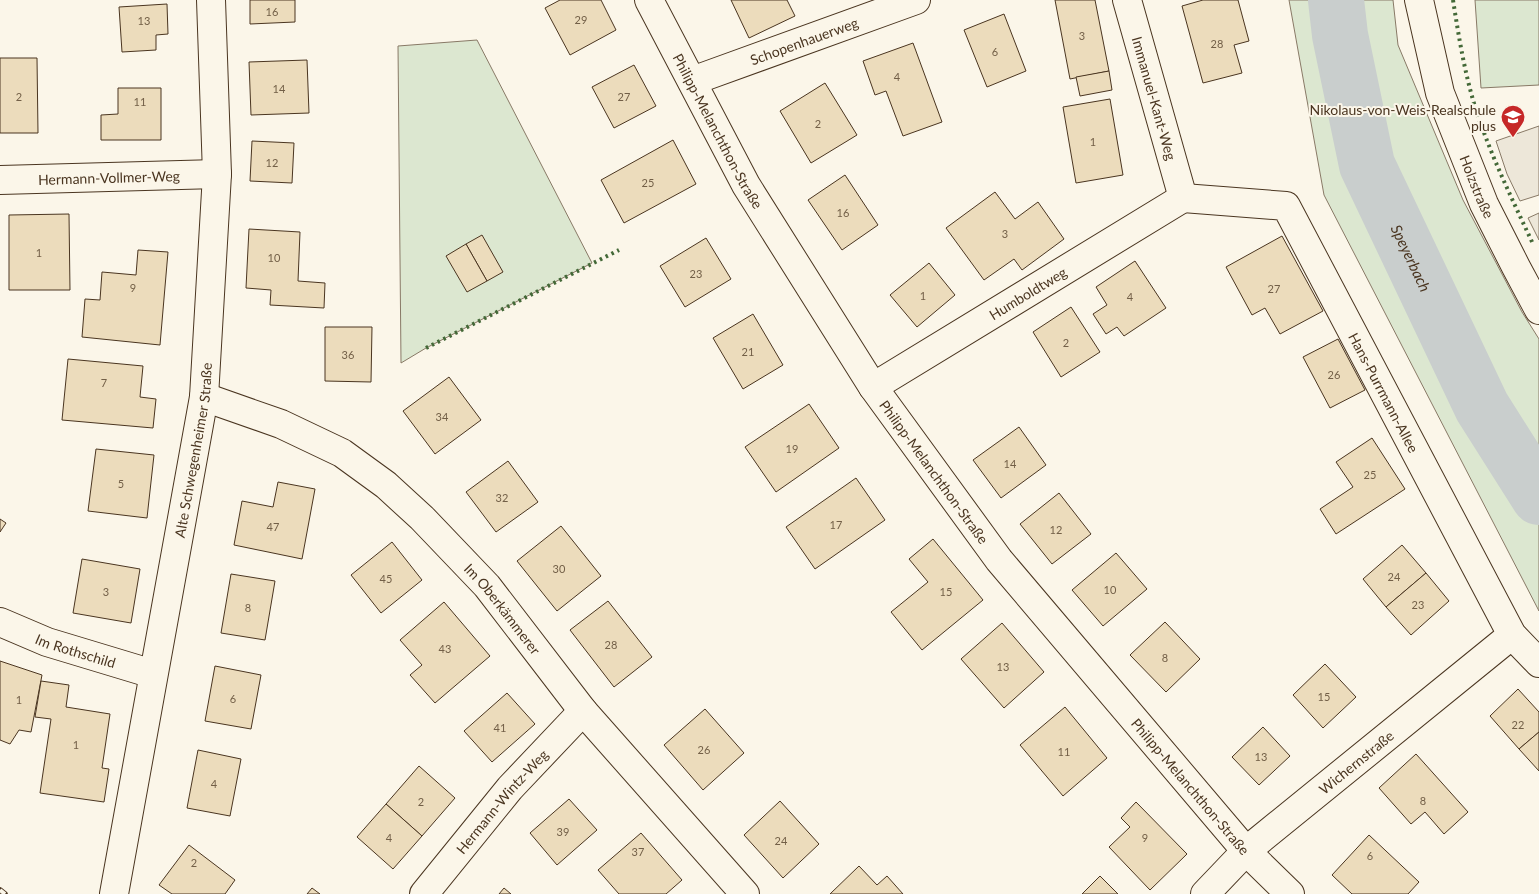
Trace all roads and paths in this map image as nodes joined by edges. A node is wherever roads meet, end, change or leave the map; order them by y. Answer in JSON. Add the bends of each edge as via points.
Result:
{"nodes":[{"id":1,"x":211,"y":0,"type":"edge"},
{"id":2,"x":649,"y":0,"type":"edge"},
{"id":3,"x":916,"y":0,"type":"edge"},
{"id":4,"x":1127,"y":0,"type":"edge"},
{"id":5,"x":1419,"y":0,"type":"edge"},
{"id":6,"x":692,"y":82,"type":"junction"},
{"id":7,"x":217,"y":174,"type":"junction"},
{"id":8,"x":0,"y":180,"type":"edge"},
{"id":9,"x":1183,"y":198,"type":"junction"},
{"id":10,"x":1539,"y":310,"type":"edge"},
{"id":11,"x":873,"y":387,"type":"junction"},
{"id":12,"x":204,"y":397,"type":"junction"},
{"id":13,"x":0,"y":622,"type":"edge"},
{"id":14,"x":1512,"y":635,"type":"junction"},
{"id":15,"x":1539,"y":663,"type":"edge"},
{"id":16,"x":153,"y":674,"type":"junction"},
{"id":17,"x":584,"y":711,"type":"junction"},
{"id":18,"x":1246,"y":851,"type":"junction"},
{"id":19,"x":114,"y":894,"type":"edge"},
{"id":20,"x":424,"y":894,"type":"edge"},
{"id":21,"x":745,"y":894,"type":"edge"},
{"id":22,"x":1205,"y":894,"type":"edge"},
{"id":23,"x":1290,"y":894,"type":"edge"}],
"edges":[{"from":1,"to":7,"type":"street","name":"Alte Schwegenheimer Straße"},
{"from":2,"to":6,"type":"street","name":"Philipp-Melanchthon-Straße"},
{"from":3,"to":6,"type":"street","name":"Schopenhauerweg"},
{"from":4,"to":9,"type":"street","name":"Immanuel-Kant-Weg"},
{"from":5,"to":10,"type":"street","name":"Holzstraße","via":[[1440,93],[1484,204]]},
{"from":6,"to":11,"type":"street","name":"Philipp-Melanchthon-Straße","via":[[746,185]]},
{"from":7,"to":8,"type":"street","name":"Hermann-Vollmer-Weg"},
{"from":7,"to":12,"type":"street","name":"Alte Schwegenheimer Straße"},
{"from":9,"to":11,"type":"street","name":"Humboldtweg"},
{"from":9,"to":14,"type":"street","name":"Hans-Purrmann-Allee","via":[[1286,206]]},
{"from":11,"to":18,"type":"street","name":"Philipp-Melanchthon-Straße","via":[[999,560]]},
{"from":12,"to":16,"type":"street","name":"Alte Schwegenheimer Straße"},
{"from":12,"to":17,"type":"street","name":"Im Oberkämmerer","via":[[281,424],[342,453],[386,485],[487,586]]},
{"from":13,"to":16,"type":"street","name":"Im Rothschild","via":[[47,642]]},
{"from":14,"to":15,"type":"street","name":"Hans-Purrmann-Allee"},
{"from":14,"to":18,"type":"street","name":"Wichernstraße"},
{"from":16,"to":19,"type":"street","name":"Alte Schwegenheimer Straße"},
{"from":17,"to":20,"type":"street","name":"Hermann-Wintz-Weg","via":[[510,788]]},
{"from":17,"to":21,"type":"street","name":"Im Oberkämmerer"},
{"from":18,"to":22,"type":"street","name":"Wichernstraße"},
{"from":18,"to":23,"type":"street","name":"Philipp-Melanchthon-Straße"}]}
